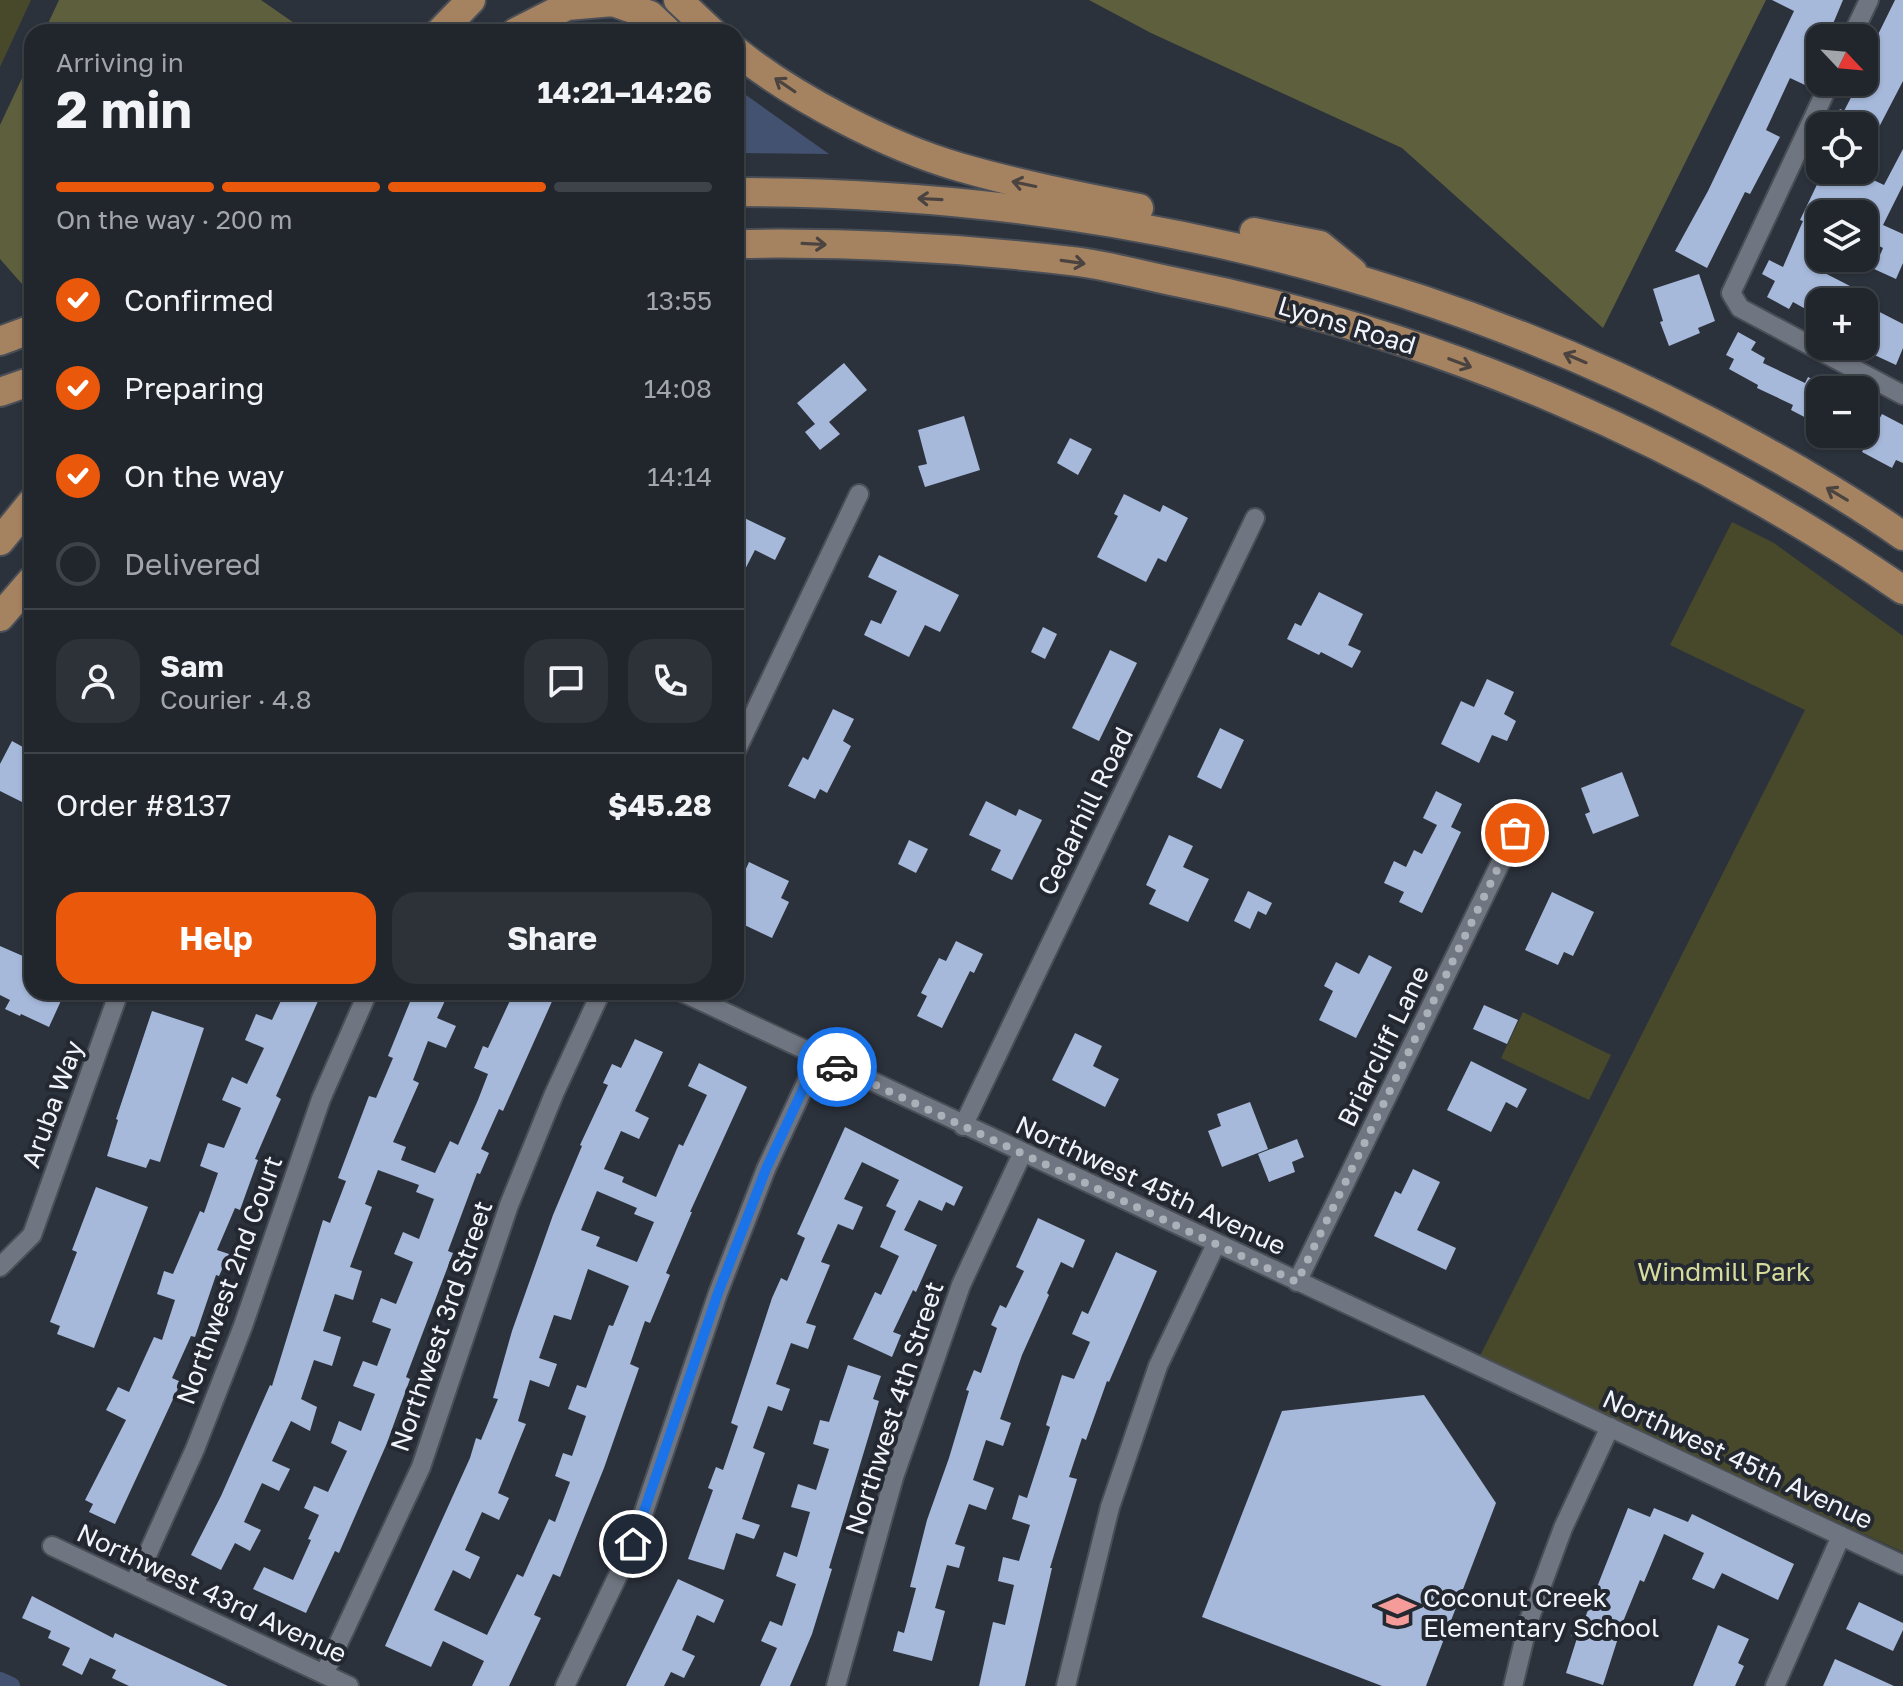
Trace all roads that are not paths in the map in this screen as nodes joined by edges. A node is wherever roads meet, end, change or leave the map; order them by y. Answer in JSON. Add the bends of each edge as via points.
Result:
{"nodes":[{"id":1,"x":471,"y":0,"type":"edge"},
{"id":2,"x":540,"y":0,"type":"edge"},
{"id":3,"x":678,"y":0,"type":"edge"},
{"id":4,"x":1869,"y":0,"type":"edge"},
{"id":5,"x":448,"y":24,"type":"edge"},
{"id":6,"x":520,"y":24,"type":"edge"},
{"id":7,"x":530,"y":24,"type":"edge"},
{"id":8,"x":660,"y":24,"type":"edge"},
{"id":9,"x":704,"y":24,"type":"edge"},
{"id":10,"x":1858,"y":24,"type":"edge"},
{"id":11,"x":744,"y":56,"type":"edge"},
{"id":12,"x":1823,"y":96,"type":"edge"},
{"id":13,"x":744,"y":192,"type":"edge"},
{"id":14,"x":744,"y":244,"type":"edge"},
{"id":15,"x":1363,"y":280,"type":"junction"},
{"id":16,"x":24,"y":332,"type":"edge"},
{"id":17,"x":0,"y":341,"type":"edge"},
{"id":18,"x":24,"y":384,"type":"edge"},
{"id":19,"x":0,"y":392,"type":"edge"},
{"id":20,"x":1903,"y":395,"type":"edge"},
{"id":21,"x":859,"y":494,"type":"dead end"},
{"id":22,"x":24,"y":512,"type":"edge"},
{"id":23,"x":1255,"y":518,"type":"dead end"},
{"id":24,"x":1903,"y":536,"type":"edge"},
{"id":25,"x":0,"y":541,"type":"edge"},
{"id":26,"x":24,"y":589,"type":"edge"},
{"id":27,"x":1903,"y":590,"type":"edge"},
{"id":28,"x":0,"y":617,"type":"edge"},
{"id":29,"x":744,"y":734,"type":"edge"},
{"id":30,"x":1515,"y":833,"type":"dead end"},
{"id":31,"x":116,"y":1000,"type":"edge"},
{"id":32,"x":364,"y":1000,"type":"edge"},
{"id":33,"x":597,"y":1000,"type":"edge"},
{"id":34,"x":699,"y":1000,"type":"edge"},
{"id":35,"x":818,"y":1057,"type":"junction"},
{"id":36,"x":963,"y":1126,"type":"junction"},
{"id":37,"x":1022,"y":1154,"type":"junction"},
{"id":38,"x":1216,"y":1244,"type":"junction"},
{"id":39,"x":0,"y":1267,"type":"edge"},
{"id":40,"x":1297,"y":1282,"type":"junction"},
{"id":41,"x":1610,"y":1427,"type":"junction"},
{"id":42,"x":1841,"y":1536,"type":"junction"},
{"id":43,"x":52,"y":1546,"type":"dead end"},
{"id":44,"x":1903,"y":1565,"type":"edge"},
{"id":45,"x":134,"y":1584,"type":"junction"},
{"id":46,"x":324,"y":1674,"type":"junction"},
{"id":47,"x":349,"y":1686,"type":"edge"},
{"id":48,"x":565,"y":1686,"type":"edge"},
{"id":49,"x":836,"y":1686,"type":"edge"},
{"id":50,"x":1066,"y":1686,"type":"edge"},
{"id":51,"x":1513,"y":1686,"type":"edge"},
{"id":52,"x":1775,"y":1686,"type":"edge"}],
"edges":[{"from":1,"to":5,"type":"main road"},
{"from":2,"to":6,"type":"main road"},
{"from":3,"to":9,"type":"main road"},
{"from":4,"to":10,"type":"street"},
{"from":7,"to":8,"type":"main road","via":[[567,6],[613,2],[650,15]]},
{"from":15,"to":11,"type":"main road","one_way":true,"via":[[1320,245],[1016,183],[906,148],[803,97]]},
{"from":12,"to":20,"type":"street","via":[[1731,293],[1740,308]]},
{"from":15,"to":13,"type":"main road","name":"Lyons Road","one_way":true,"via":[[1118,222],[945,200]]},
{"from":14,"to":27,"type":"main road","name":"Lyons Road","one_way":true,"via":[[1074,261],[1265,300],[1403,341],[1554,398],[1718,477],[1842,548]]},
{"from":24,"to":15,"type":"main road","name":"Lyons Road","one_way":true,"via":[[1768,452],[1646,389],[1526,338]]},
{"from":16,"to":17,"type":"main road"},
{"from":18,"to":19,"type":"main road"},
{"from":21,"to":29,"type":"street"},
{"from":22,"to":25,"type":"main road"},
{"from":23,"to":36,"type":"street","name":"Cedarhill Road"},
{"from":26,"to":28,"type":"main road"},
{"from":30,"to":40,"type":"street","name":"Briarcliff Lane"},
{"from":31,"to":39,"type":"street","name":"Aruba Way","via":[[32,1235]]},
{"from":32,"to":45,"type":"street","name":"Northwest 2nd Court","via":[[321,1099],[195,1449]]},
{"from":33,"to":46,"type":"street","name":"Northwest 3rd Street","via":[[509,1205],[421,1467]]},
{"from":34,"to":35,"type":"street","name":"Northwest 45th Avenue"},
{"from":35,"to":36,"type":"street","name":"Northwest 45th Avenue"},
{"from":35,"to":48,"type":"street","via":[[766,1169],[718,1293],[633,1544]]},
{"from":36,"to":37,"type":"street","name":"Northwest 45th Avenue"},
{"from":37,"to":38,"type":"street","name":"Northwest 45th Avenue"},
{"from":37,"to":49,"type":"street","name":"Northwest 4th Street","via":[[961,1285],[894,1477]]},
{"from":38,"to":40,"type":"street","name":"Northwest 45th Avenue"},
{"from":38,"to":50,"type":"street","via":[[1158,1366],[1110,1507]]},
{"from":40,"to":41,"type":"street","name":"Northwest 45th Avenue"},
{"from":41,"to":42,"type":"street","name":"Northwest 45th Avenue"},
{"from":41,"to":51,"type":"street","via":[[1563,1528],[1529,1620]]},
{"from":42,"to":44,"type":"street","name":"Northwest 45th Avenue"},
{"from":42,"to":52,"type":"street"},
{"from":43,"to":45,"type":"street","name":"Northwest 43rd Avenue"},
{"from":45,"to":46,"type":"street","name":"Northwest 43rd Avenue"},
{"from":46,"to":47,"type":"street","name":"Northwest 43rd Avenue"}]}
